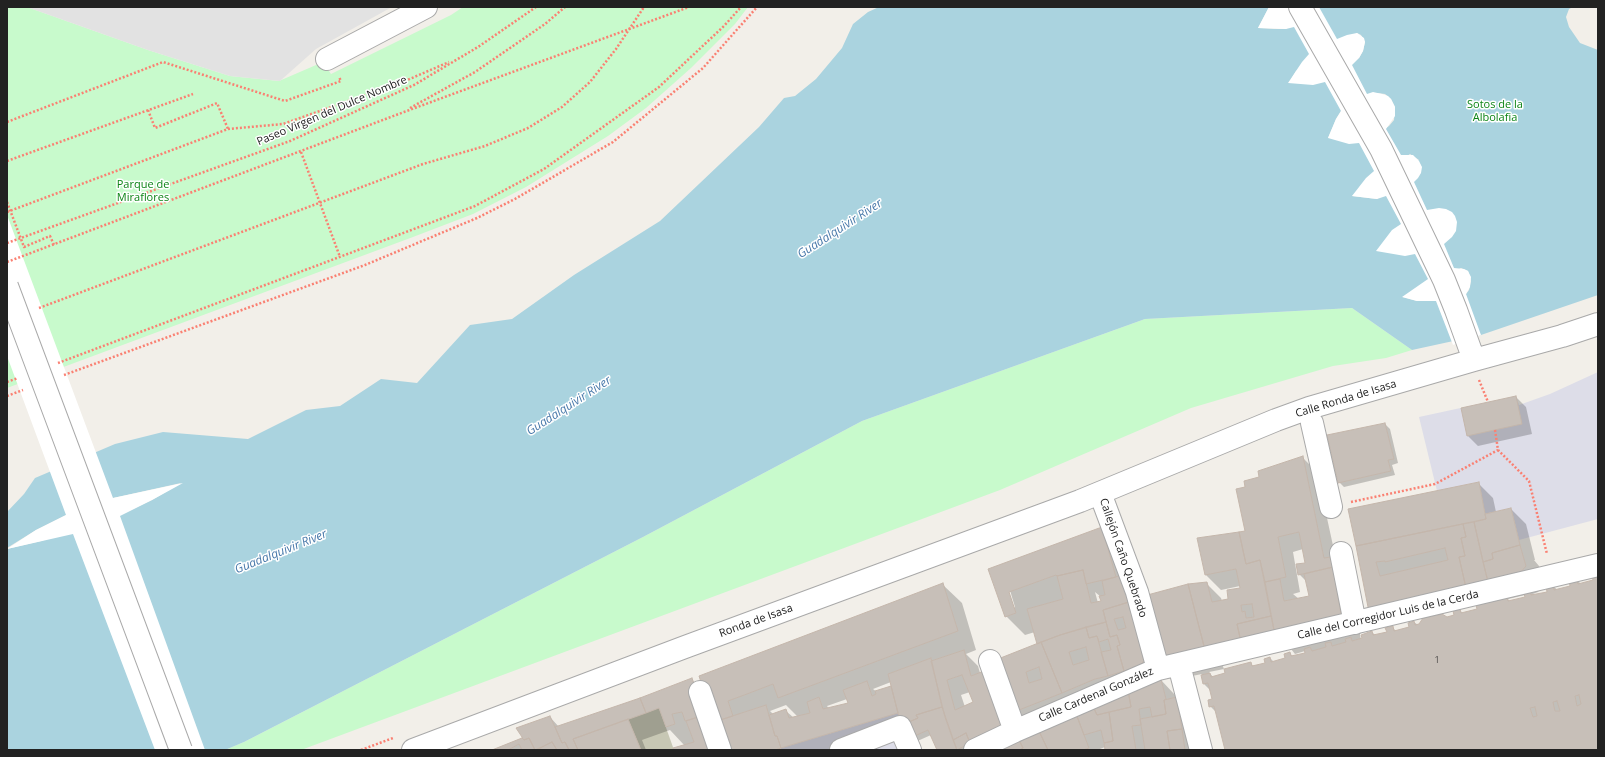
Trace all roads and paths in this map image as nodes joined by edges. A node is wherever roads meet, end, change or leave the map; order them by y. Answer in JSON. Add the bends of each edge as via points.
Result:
{"nodes":[{"id":1,"x":426,"y":7,"type":"edge"},
{"id":2,"x":536,"y":7,"type":"edge"},
{"id":3,"x":565,"y":7,"type":"edge"},
{"id":4,"x":644,"y":7,"type":"edge"},
{"id":5,"x":689,"y":7,"type":"edge"},
{"id":6,"x":741,"y":7,"type":"edge"},
{"id":7,"x":758,"y":7,"type":"edge"},
{"id":8,"x":1300,"y":7,"type":"edge"},
{"id":9,"x":629,"y":29,"type":"junction"},
{"id":10,"x":458,"y":58,"type":"junction"},
{"id":11,"x":326,"y":59,"type":"dead end"},
{"id":12,"x":341,"y":81,"type":"dead end"},
{"id":13,"x":193,"y":94,"type":"dead end"},
{"id":14,"x":148,"y":110,"type":"junction"},
{"id":15,"x":404,"y":112,"type":"junction"},
{"id":16,"x":7,"y":122,"type":"edge"},
{"id":17,"x":228,"y":130,"type":"junction"},
{"id":18,"x":301,"y":152,"type":"junction"},
{"id":19,"x":7,"y":161,"type":"edge"},
{"id":20,"x":7,"y":202,"type":"edge"},
{"id":21,"x":320,"y":202,"type":"junction"},
{"id":22,"x":9,"y":211,"type":"edge"},
{"id":23,"x":20,"y":237,"type":"junction"},
{"id":24,"x":7,"y":242,"type":"edge"},
{"id":25,"x":54,"y":245,"type":"junction"},
{"id":26,"x":340,"y":256,"type":"junction"},
{"id":27,"x":7,"y":262,"type":"edge"},
{"id":28,"x":7,"y":286,"type":"edge"},
{"id":29,"x":37,"y":309,"type":"dead end"},
{"id":30,"x":1598,"y":324,"type":"edge"},
{"id":31,"x":1474,"y":360,"type":"junction"},
{"id":32,"x":51,"y":365,"type":"dead end"},
{"id":33,"x":22,"y":377,"type":"dead end"},
{"id":34,"x":60,"y":377,"type":"dead end"},
{"id":35,"x":7,"y":382,"type":"edge"},
{"id":36,"x":30,"y":388,"type":"dead end"},
{"id":37,"x":7,"y":396,"type":"edge"},
{"id":38,"x":1312,"y":422,"type":"dead end"},
{"id":39,"x":1495,"y":430,"type":"dead end"},
{"id":40,"x":1498,"y":450,"type":"junction"},
{"id":41,"x":1100,"y":493,"type":"junction"},
{"id":42,"x":1331,"y":507,"type":"joint"},
{"id":43,"x":1341,"y":553,"type":"dead end"},
{"id":44,"x":1598,"y":565,"type":"edge"},
{"id":45,"x":1552,"y":576,"type":"junction"},
{"id":46,"x":1355,"y":623,"type":"junction"},
{"id":47,"x":990,"y":661,"type":"dead end"},
{"id":48,"x":1179,"y":665,"type":"junction"},
{"id":49,"x":1158,"y":669,"type":"junction"},
{"id":50,"x":700,"y":692,"type":"dead end"},
{"id":51,"x":1015,"y":730,"type":"junction"},
{"id":52,"x":854,"y":748,"type":"edge"},
{"id":53,"x":181,"y":750,"type":"edge"},
{"id":54,"x":413,"y":750,"type":"edge"},
{"id":55,"x":720,"y":750,"type":"edge"},
{"id":56,"x":910,"y":750,"type":"edge"},
{"id":57,"x":975,"y":750,"type":"edge"},
{"id":58,"x":1201,"y":750,"type":"edge"}],
"edges":[{"from":1,"to":11,"type":"street"},
{"from":2,"to":10,"type":"path","name":"Paseo Virgen del Dulce Nombre","via":[[503,31]]},
{"from":3,"to":15,"type":"path","via":[[545,24],[475,72]]},
{"from":4,"to":9,"type":"path"},
{"from":5,"to":9,"type":"path"},
{"from":6,"to":26,"type":"path","via":[[659,87],[544,169],[475,206]]},
{"from":7,"to":34,"type":"path","via":[[703,68],[612,142],[515,199],[477,218],[365,265]]},
{"from":8,"to":31,"type":"street","via":[[1381,149],[1444,280]]},
{"from":9,"to":15,"type":"path"},
{"from":9,"to":21,"type":"path","via":[[590,82],[562,107],[528,128],[485,146],[423,164]]},
{"from":10,"to":17,"type":"path","via":[[405,81],[283,124]]},
{"from":10,"to":23,"type":"path","name":"Paseo Virgen del Dulce Nombre","via":[[414,85],[290,141]]},
{"from":12,"to":16,"type":"path","via":[[285,101],[163,62]]},
{"from":13,"to":14,"type":"path"},
{"from":14,"to":17,"type":"path","via":[[155,128],[218,103]]},
{"from":14,"to":19,"type":"path"},
{"from":15,"to":18,"type":"path"},
{"from":17,"to":22,"type":"path"},
{"from":18,"to":21,"type":"path"},
{"from":18,"to":25,"type":"path"},
{"from":20,"to":22,"type":"path"},
{"from":21,"to":26,"type":"path"},
{"from":21,"to":29,"type":"path"},
{"from":22,"to":23,"type":"path"},
{"from":23,"to":24,"type":"path","name":"Paseo Virgen del Dulce Nombre"},
{"from":23,"to":25,"type":"path","via":[[24,247],[50,236]]},
{"from":25,"to":27,"type":"path"},
{"from":26,"to":32,"type":"path"},
{"from":28,"to":53,"type":"street","bridge":true},
{"from":30,"to":31,"type":"street","name":"Calle Ronda de Isasa"},
{"from":31,"to":41,"type":"street","name":"Calle Ronda de Isasa","via":[[1308,408]]},
{"from":33,"to":35,"type":"path"},
{"from":36,"to":37,"type":"path"},
{"from":38,"to":42,"type":"street"},
{"from":39,"to":40,"type":"path"},
{"from":40,"to":42,"type":"path","via":[[1435,484]]},
{"from":40,"to":45,"type":"path","via":[[1529,481]]},
{"from":41,"to":49,"type":"street","name":"Callejón Caño Quebrado","via":[[1137,592]]},
{"from":41,"to":54,"type":"street","name":"Ronda de Isasa"},
{"from":43,"to":46,"type":"street"},
{"from":44,"to":45,"type":"street","name":"Calle del Corregidor Luis de la Cerda"},
{"from":45,"to":46,"type":"street","name":"Calle del Corregidor Luis de la Cerda"},
{"from":46,"to":48,"type":"street","name":"Calle del Corregidor Luis de la Cerda"},
{"from":47,"to":51,"type":"street"},
{"from":48,"to":49,"type":"street","name":"Calle Cardenal González"},
{"from":48,"to":58,"type":"street"},
{"from":49,"to":51,"type":"street","name":"Calle Cardenal González"},
{"from":50,"to":55,"type":"street"},
{"from":51,"to":57,"type":"street","name":"Calle Cardenal González"},
{"from":52,"to":56,"type":"street","via":[[900,727]]}]}
